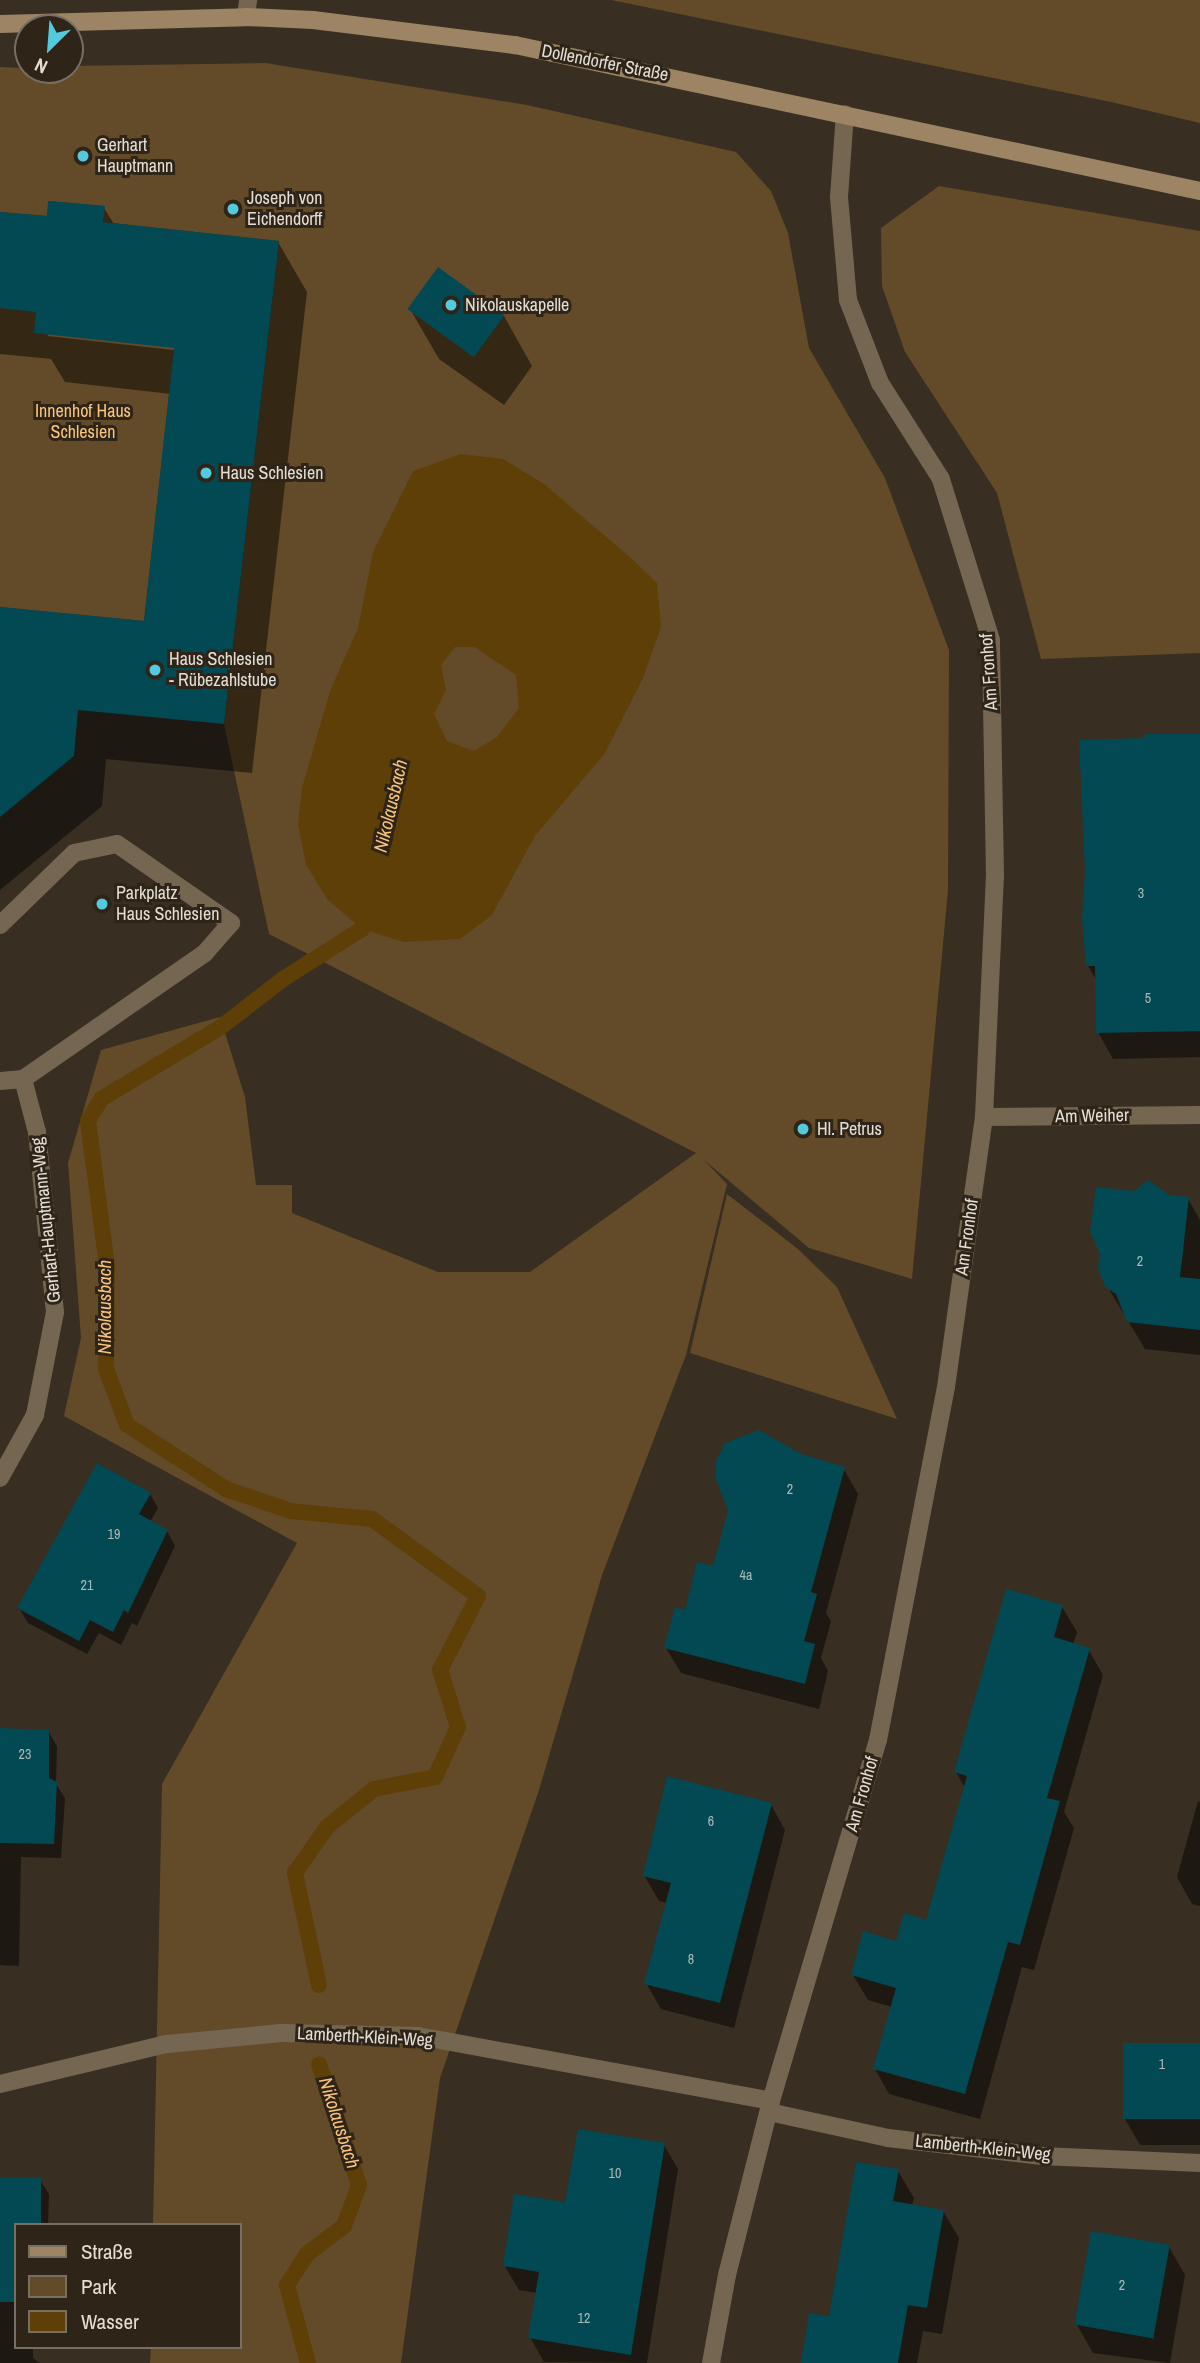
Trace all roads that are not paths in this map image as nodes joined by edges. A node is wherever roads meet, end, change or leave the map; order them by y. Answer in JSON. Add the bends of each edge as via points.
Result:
{"nodes":[{"id":1,"x":247,"y":8,"type":"edge"},
{"id":2,"x":0,"y":24,"type":"edge"},
{"id":3,"x":845,"y":114,"type":"junction"},
{"id":4,"x":1200,"y":191,"type":"edge"},
{"id":5,"x":0,"y":925,"type":"edge"},
{"id":6,"x":23,"y":1079,"type":"junction"},
{"id":7,"x":0,"y":1081,"type":"edge"},
{"id":8,"x":1200,"y":1115,"type":"edge"},
{"id":9,"x":984,"y":1117,"type":"junction"},
{"id":10,"x":0,"y":1478,"type":"edge"},
{"id":11,"x":0,"y":2084,"type":"edge"},
{"id":12,"x":770,"y":2106,"type":"junction"},
{"id":13,"x":1200,"y":2163,"type":"edge"},
{"id":14,"x":711,"y":2363,"type":"edge"}],
"edges":[{"from":1,"to":2,"type":"main road","name":"Dollendorfer Straße"},
{"from":1,"to":3,"type":"main road","name":"Dollendorfer Straße","via":[[515,45]]},
{"from":3,"to":4,"type":"main road","name":"Dollendorfer Straße"},
{"from":3,"to":9,"type":"street","name":"Am Fronhof","via":[[839,197],[848,300],[880,383],[941,479],[991,639],[995,876]]},
{"from":5,"to":6,"type":"street","via":[[74,853],[117,844],[231,923],[205,953]]},
{"from":6,"to":7,"type":"street"},
{"from":6,"to":10,"type":"street","name":"Gerhart-Hauptmann-Weg","via":[[37,1132],[55,1312],[35,1415]]},
{"from":8,"to":9,"type":"street","name":"Am Weiher"},
{"from":9,"to":12,"type":"street","name":"Am Fronhof","via":[[946,1387],[878,1740]]},
{"from":11,"to":12,"type":"street","name":"Lamberth-Klein-Weg","via":[[167,2045],[281,2033],[390,2035],[431,2038]]},
{"from":12,"to":13,"type":"street","name":"Lamberth-Klein-Weg","via":[[842,2131],[913,2141],[1042,2156]]},
{"from":12,"to":14,"type":"street","name":"Am Fronhof","via":[[727,2275]]}]}
